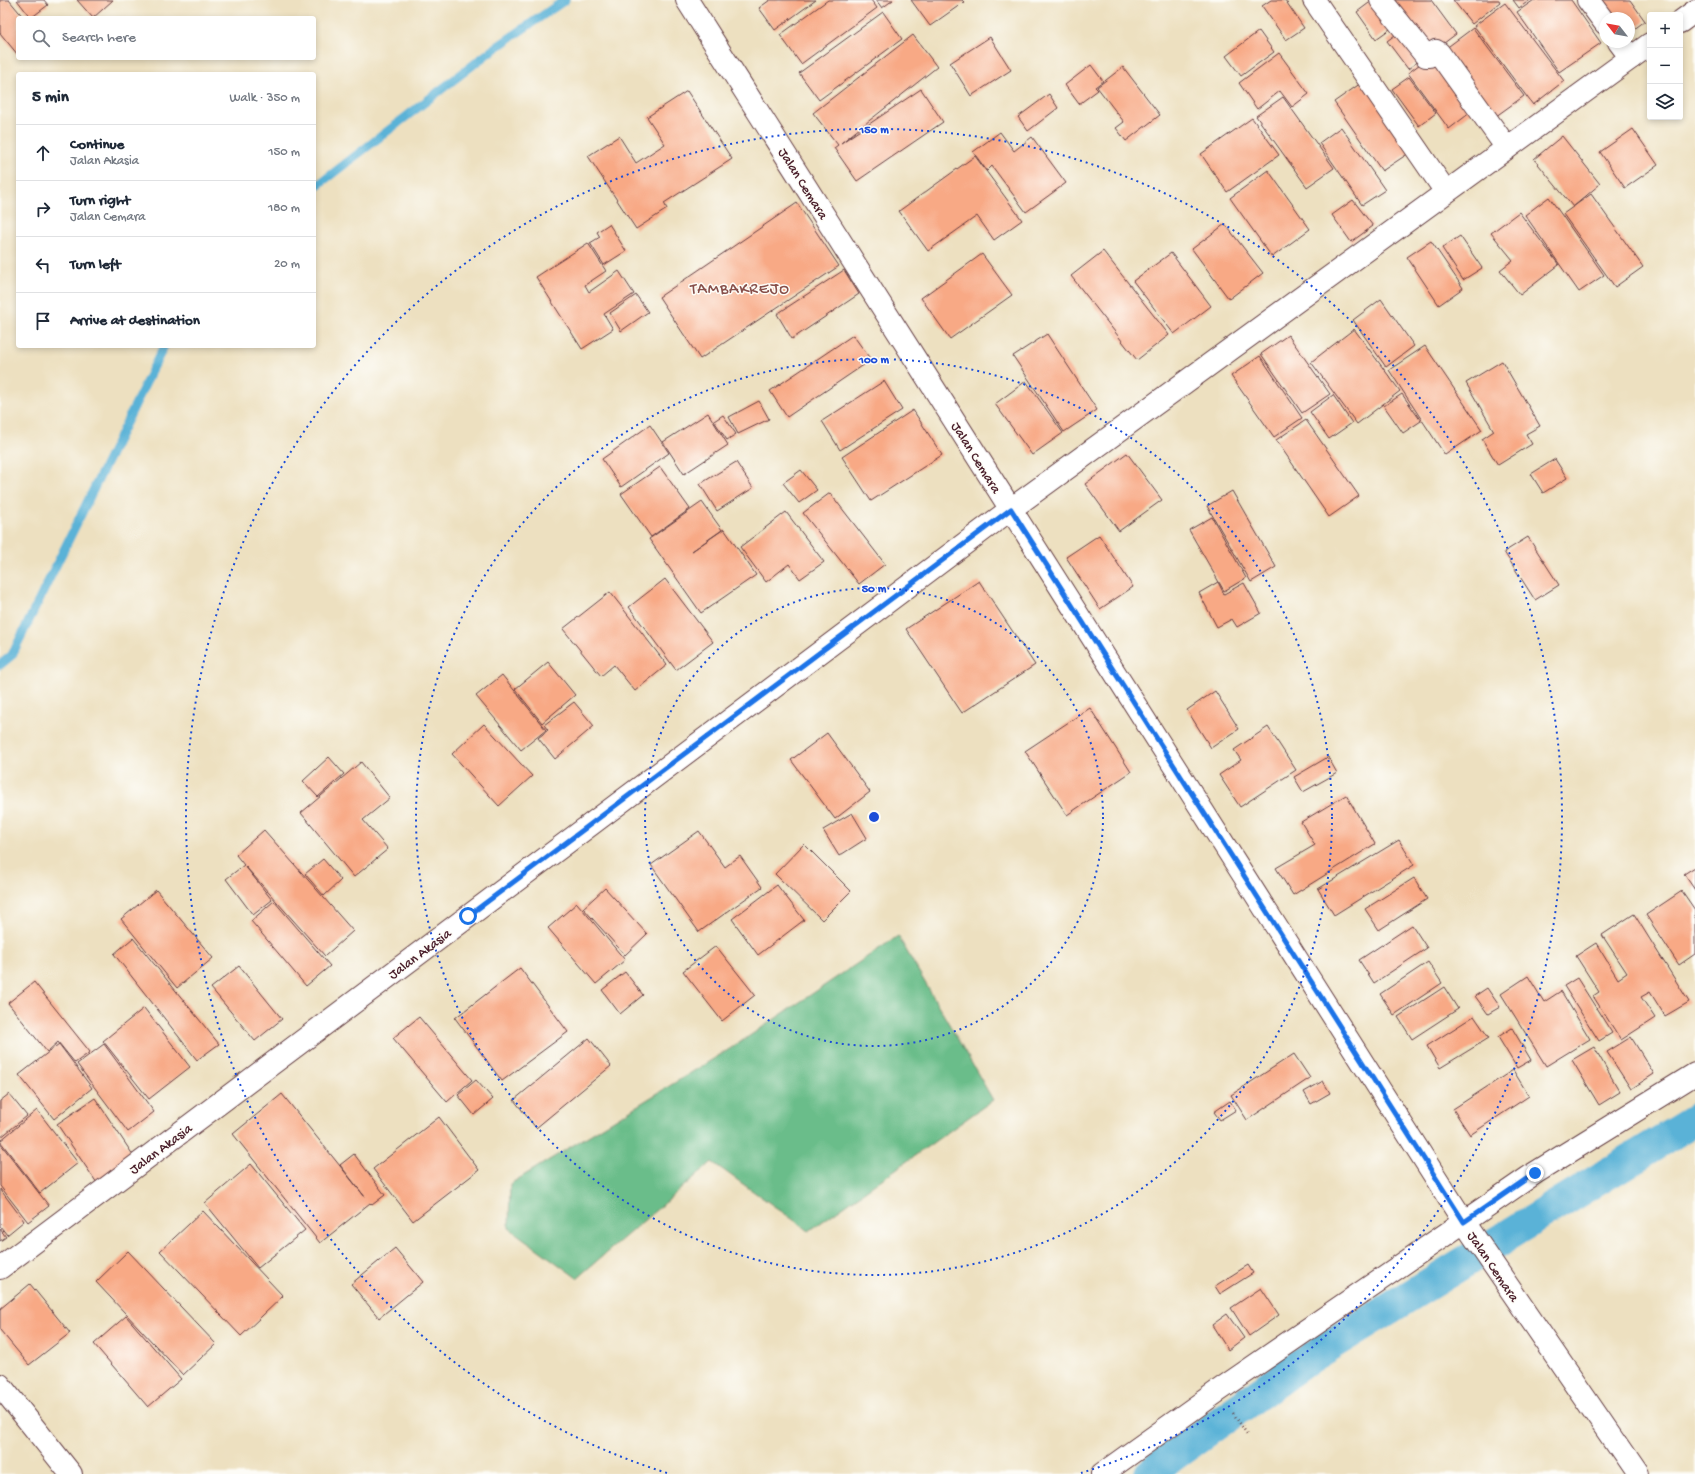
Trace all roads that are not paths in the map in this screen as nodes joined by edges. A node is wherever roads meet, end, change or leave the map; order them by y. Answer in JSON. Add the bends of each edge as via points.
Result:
{"nodes":[{"id":1,"x":688,"y":0,"type":"edge"},
{"id":2,"x":1314,"y":0,"type":"edge"},
{"id":3,"x":1381,"y":0,"type":"edge"},
{"id":4,"x":1588,"y":0,"type":"edge"},
{"id":5,"x":1695,"y":11,"type":"edge"},
{"id":6,"x":1599,"y":15,"type":"edge"},
{"id":7,"x":1683,"y":20,"type":"edge"},
{"id":8,"x":1647,"y":45,"type":"edge"},
{"id":9,"x":1625,"y":50,"type":"edge"},
{"id":10,"x":1507,"y":148,"type":"junction"},
{"id":11,"x":1446,"y":192,"type":"junction"},
{"id":12,"x":1011,"y":509,"type":"junction"},
{"id":13,"x":1695,"y":1074,"type":"edge"},
{"id":14,"x":1469,"y":1229,"type":"junction"},
{"id":15,"x":0,"y":1268,"type":"edge"},
{"id":16,"x":0,"y":1385,"type":"edge"},
{"id":17,"x":72,"y":1474,"type":"edge"},
{"id":18,"x":1102,"y":1474,"type":"edge"},
{"id":19,"x":1637,"y":1474,"type":"edge"}],
"edges":[{"from":1,"to":12,"type":"street","name":"Jalan Cemara"},
{"from":2,"to":11,"type":"street"},
{"from":3,"to":10,"type":"street","via":[[1426,56],[1434,52],[1439,53]]},
{"from":4,"to":6,"type":"street"},
{"from":5,"to":7,"type":"street"},
{"from":8,"to":9,"type":"street","name":"Jalan Akasia"},
{"from":9,"to":10,"type":"street","name":"Jalan Akasia"},
{"from":10,"to":11,"type":"street","name":"Jalan Akasia"},
{"from":11,"to":12,"type":"street","name":"Jalan Akasia"},
{"from":12,"to":14,"type":"street","name":"Jalan Cemara"},
{"from":12,"to":15,"type":"street","name":"Jalan Akasia"},
{"from":13,"to":14,"type":"street","via":[[1535,1173]]},
{"from":14,"to":18,"type":"street","via":[[1218,1391]]},
{"from":14,"to":19,"type":"street","name":"Jalan Cemara"},
{"from":16,"to":17,"type":"street"}]}
